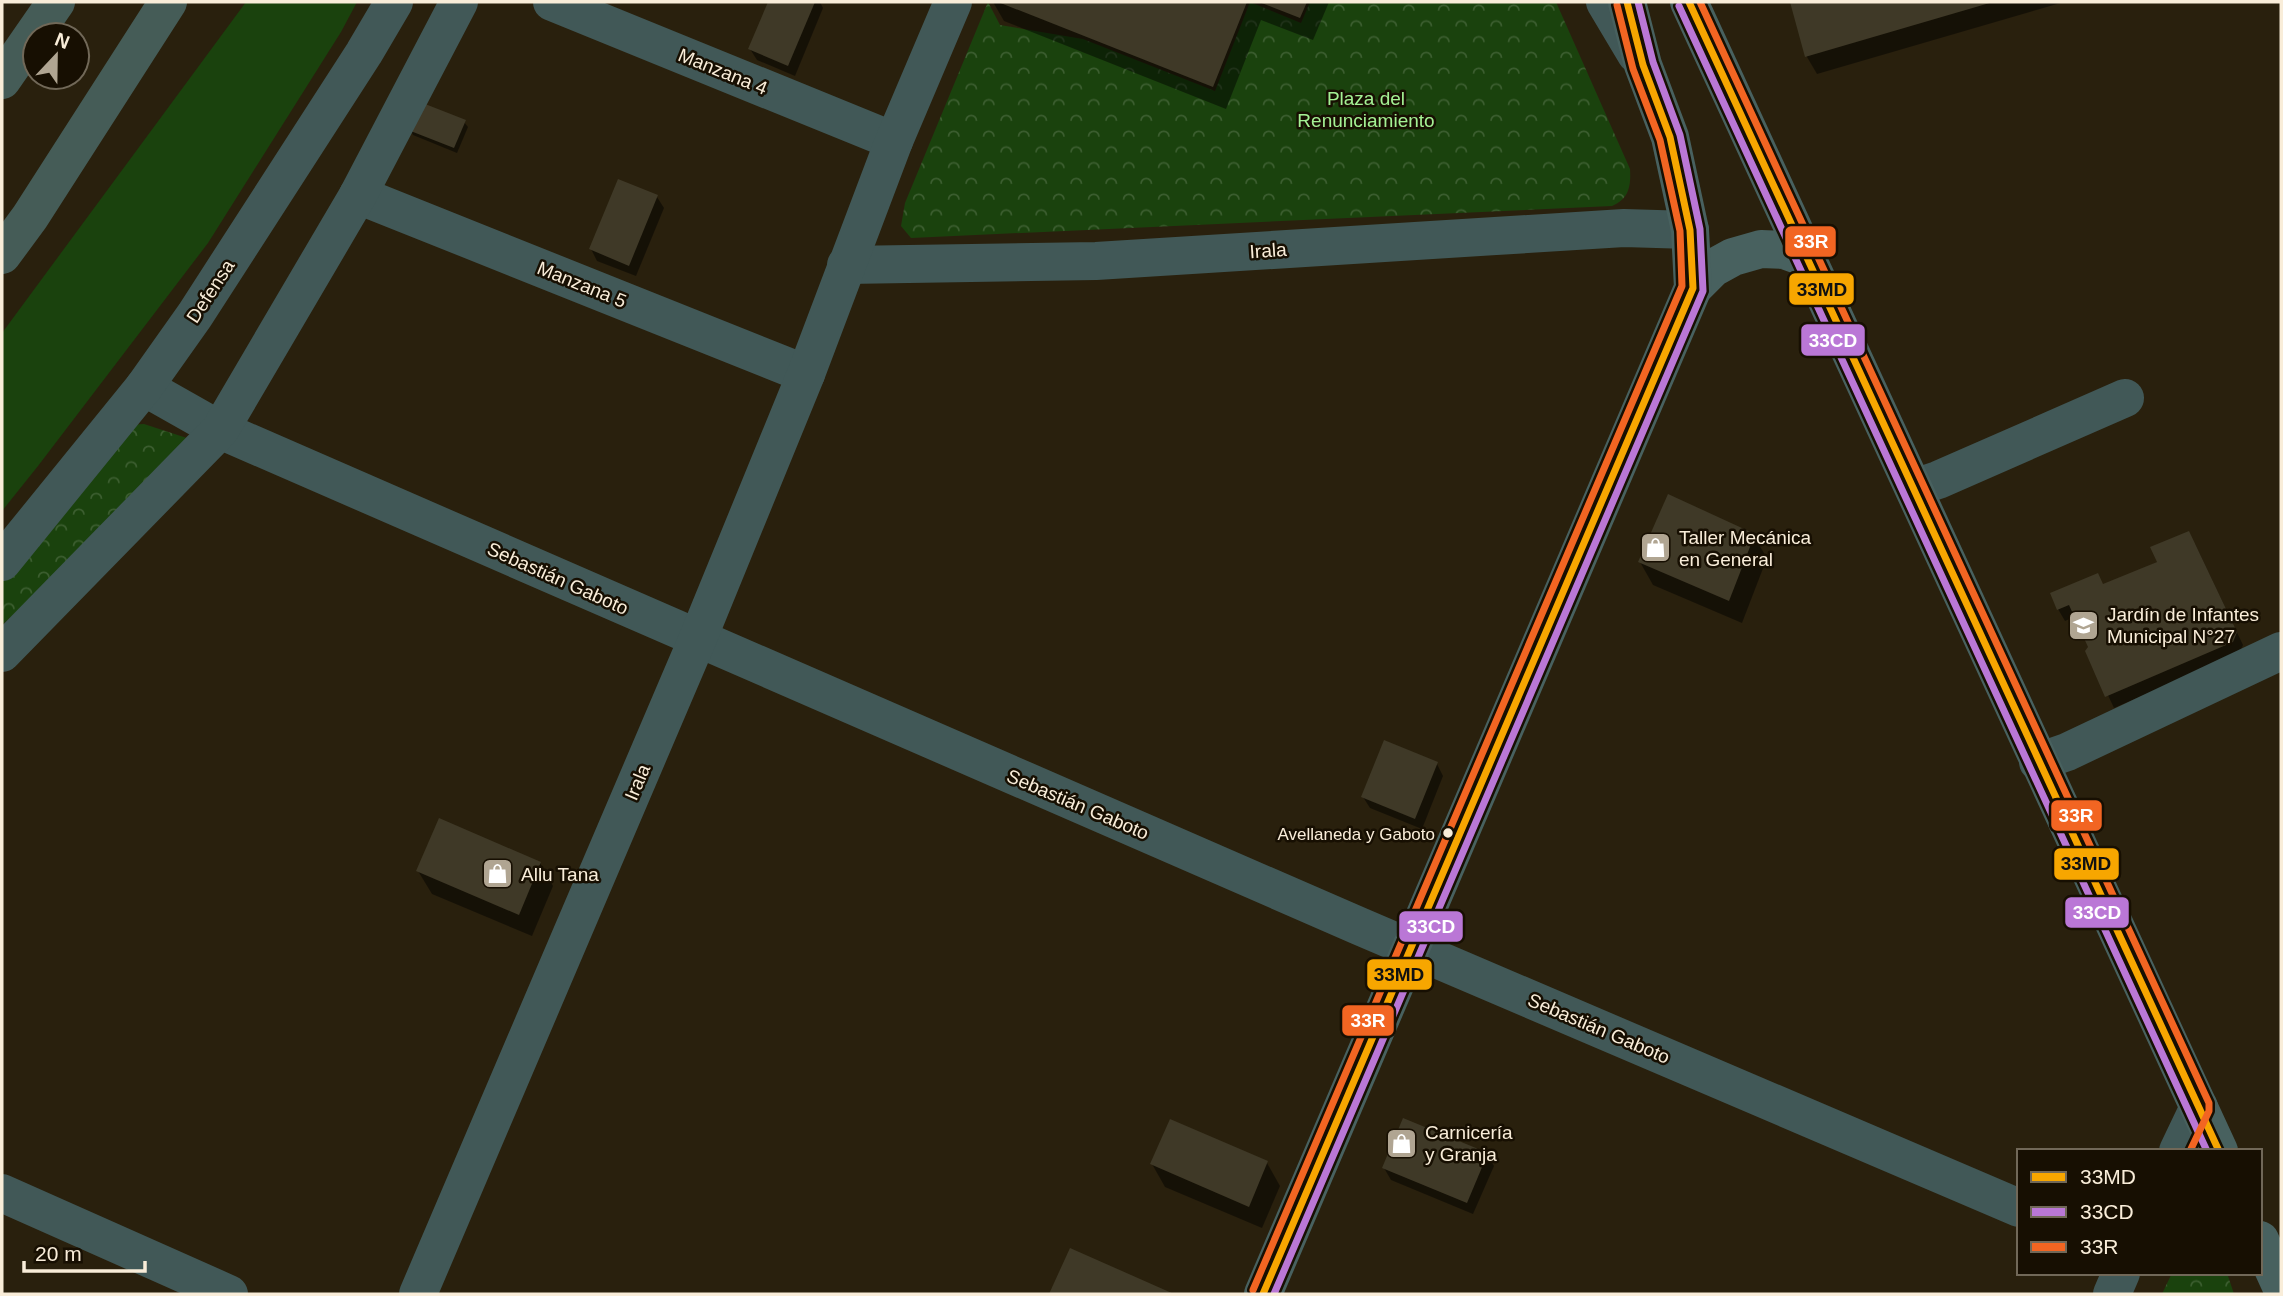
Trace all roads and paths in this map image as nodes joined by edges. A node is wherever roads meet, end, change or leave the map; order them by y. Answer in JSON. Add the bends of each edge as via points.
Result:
{"nodes":[{"id":1,"x":168,"y":2,"type":"edge"},
{"id":2,"x":394,"y":2,"type":"edge"},
{"id":3,"x":459,"y":2,"type":"edge"},
{"id":4,"x":552,"y":2,"type":"edge"},
{"id":5,"x":953,"y":2,"type":"edge"},
{"id":6,"x":1605,"y":2,"type":"edge"},
{"id":7,"x":1627,"y":2,"type":"edge"},
{"id":8,"x":1689,"y":2,"type":"edge"},
{"id":9,"x":47,"y":17,"type":"edge"},
{"id":10,"x":1643,"y":65,"type":"junction"},
{"id":11,"x":2,"y":80,"type":"edge"},
{"id":12,"x":894,"y":141,"type":"junction"},
{"id":13,"x":358,"y":195,"type":"junction"},
{"id":14,"x":1690,"y":230,"type":"junction"},
{"id":15,"x":2,"y":255,"type":"edge"},
{"id":16,"x":1806,"y":258,"type":"junction"},
{"id":17,"x":846,"y":265,"type":"junction"},
{"id":18,"x":1693,"y":288,"type":"junction"},
{"id":19,"x":806,"y":374,"type":"junction"},
{"id":20,"x":144,"y":387,"type":"junction"},
{"id":21,"x":2125,"y":398,"type":"dead end"},
{"id":22,"x":220,"y":430,"type":"junction"},
{"id":23,"x":1914,"y":488,"type":"junction"},
{"id":24,"x":2,"y":562,"type":"edge"},
{"id":25,"x":698,"y":638,"type":"junction"},
{"id":26,"x":2281,"y":651,"type":"edge"},
{"id":27,"x":2,"y":653,"type":"edge"},
{"id":28,"x":2038,"y":762,"type":"junction"},
{"id":29,"x":1410,"y":947,"type":"junction"},
{"id":30,"x":2199,"y":1107,"type":"junction"},
{"id":31,"x":2179,"y":1149,"type":"edge"},
{"id":32,"x":2218,"y":1149,"type":"edge"},
{"id":33,"x":2,"y":1193,"type":"edge"},
{"id":34,"x":2017,"y":1207,"type":"edge"},
{"id":35,"x":2262,"y":1244,"type":"edge"},
{"id":36,"x":2120,"y":1275,"type":"edge"},
{"id":37,"x":2281,"y":1286,"type":"edge"},
{"id":38,"x":229,"y":1294,"type":"edge"},
{"id":39,"x":418,"y":1294,"type":"edge"},
{"id":40,"x":1263,"y":1294,"type":"edge"},
{"id":41,"x":2112,"y":1294,"type":"edge"}],
"edges":[{"from":1,"to":15,"type":"highway"},
{"from":2,"to":20,"type":"street","name":"Defensa","via":[[195,316]]},
{"from":3,"to":13,"type":"street"},
{"from":4,"to":12,"type":"street","name":"Manzana 4"},
{"from":5,"to":12,"type":"street","name":"Irala"},
{"from":6,"to":10,"type":"street"},
{"from":7,"to":10,"type":"main road"},
{"from":8,"to":16,"type":"main road"},
{"from":9,"to":11,"type":"highway"},
{"from":10,"to":14,"type":"main road","via":[[1670,137]]},
{"from":12,"to":17,"type":"street","name":"Irala"},
{"from":13,"to":19,"type":"street","name":"Manzana 5"},
{"from":13,"to":22,"type":"street"},
{"from":14,"to":17,"type":"street","name":"Irala","via":[[1624,228],[1096,261]]},
{"from":14,"to":18,"type":"main road"},
{"from":16,"to":18,"type":"main road","via":[[1784,250],[1732,257]]},
{"from":16,"to":23,"type":"main road"},
{"from":17,"to":19,"type":"street","name":"Irala"},
{"from":18,"to":29,"type":"main road"},
{"from":19,"to":25,"type":"street","name":"Irala"},
{"from":20,"to":22,"type":"street","name":"Sebastián Gaboto"},
{"from":20,"to":24,"type":"street","name":"Defensa"},
{"from":21,"to":23,"type":"street"},
{"from":22,"to":25,"type":"street","name":"Sebastián Gaboto"},
{"from":22,"to":27,"type":"street"},
{"from":23,"to":28,"type":"main road"},
{"from":25,"to":29,"type":"street","name":"Sebastián Gaboto"},
{"from":25,"to":39,"type":"street","name":"Irala"},
{"from":26,"to":28,"type":"street"},
{"from":28,"to":30,"type":"main road"},
{"from":29,"to":34,"type":"street","name":"Sebastián Gaboto"},
{"from":29,"to":40,"type":"main road"},
{"from":30,"to":31,"type":"street"},
{"from":30,"to":32,"type":"main road"},
{"from":33,"to":38,"type":"street"},
{"from":35,"to":37,"type":"main road"},
{"from":36,"to":41,"type":"street"}]}
